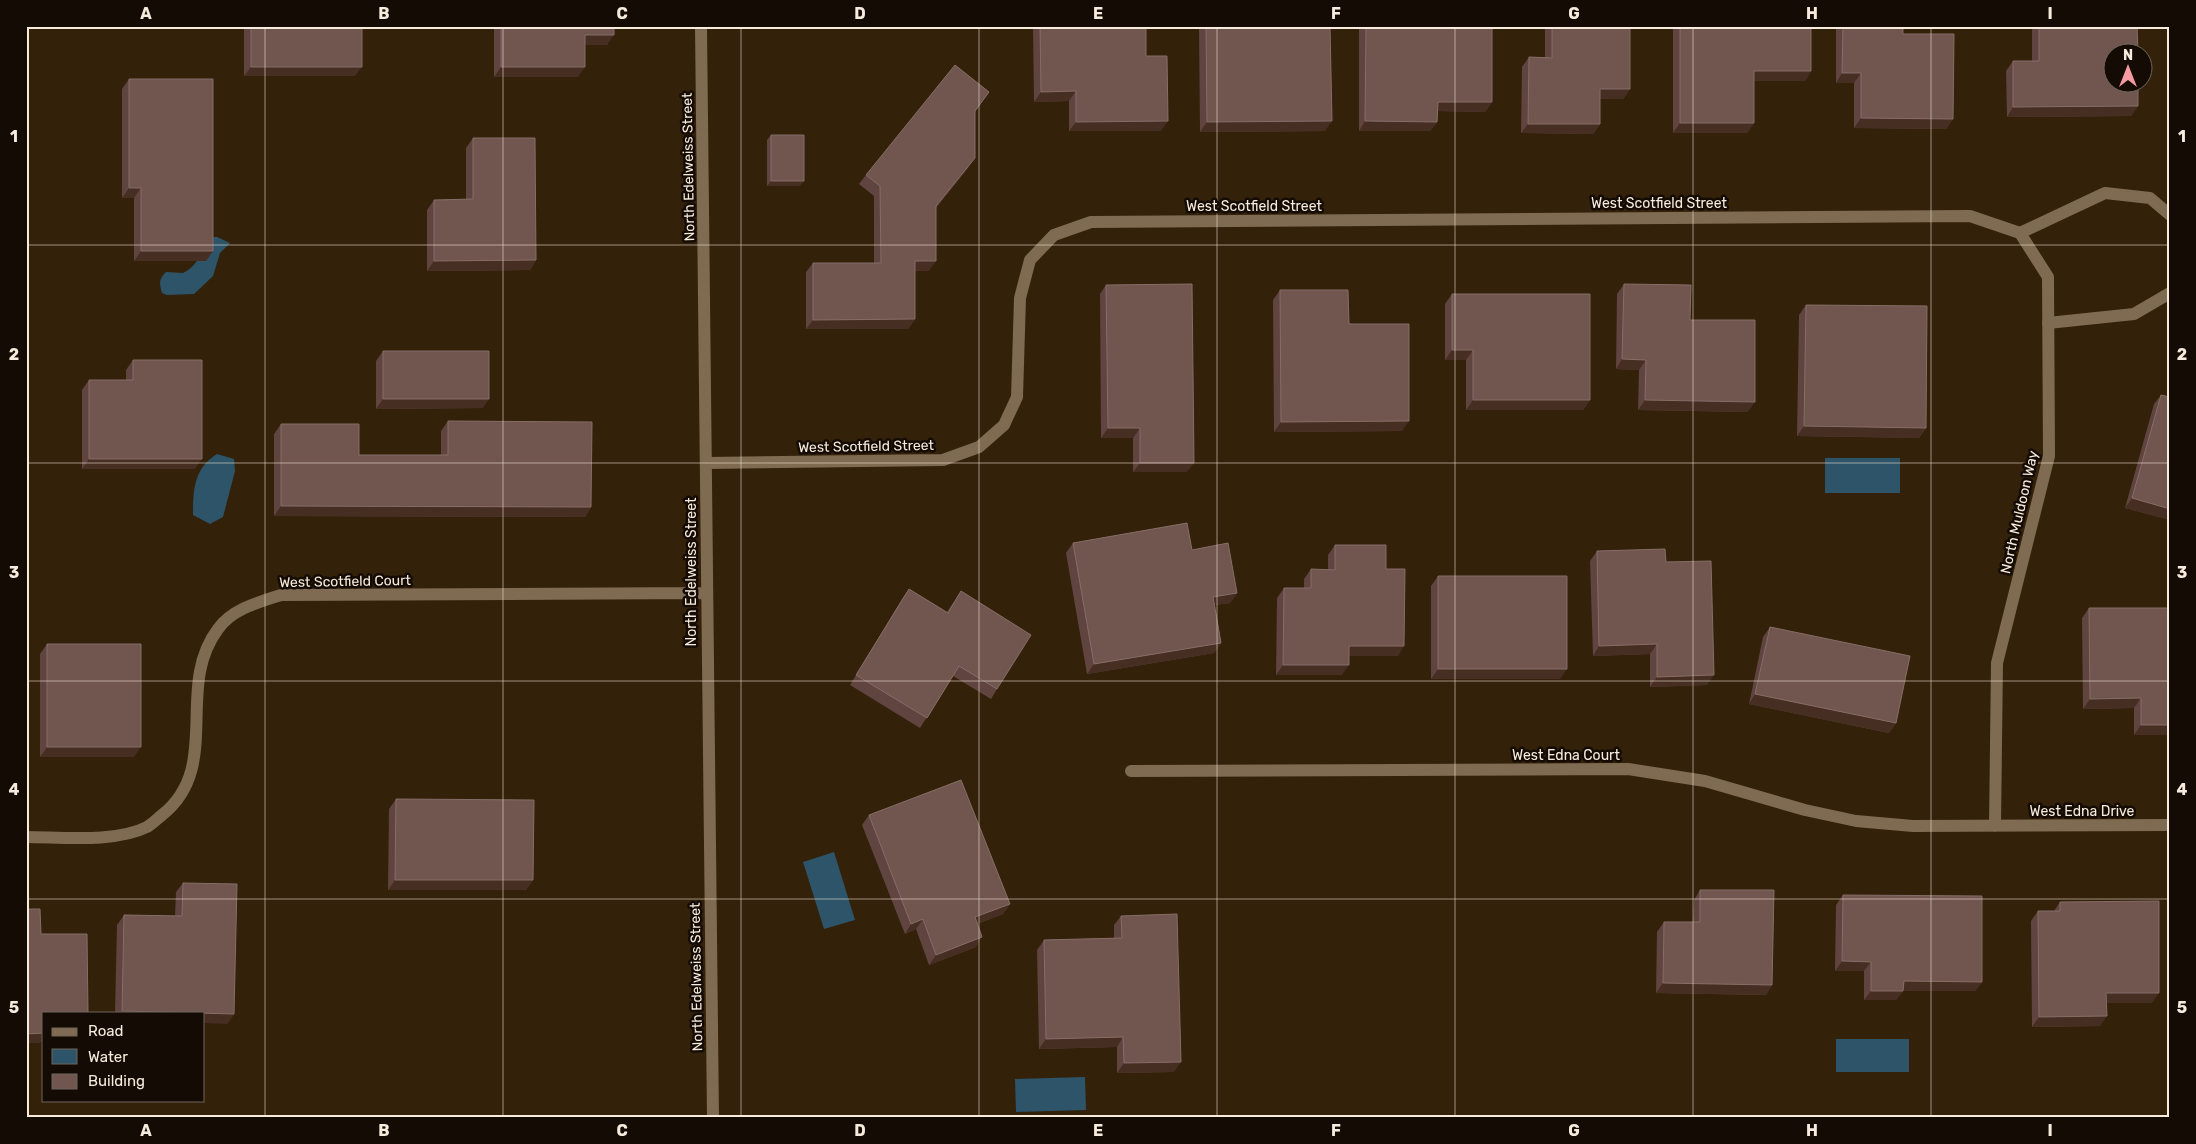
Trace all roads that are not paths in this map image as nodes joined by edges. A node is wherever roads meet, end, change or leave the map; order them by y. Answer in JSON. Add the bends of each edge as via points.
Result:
{"nodes":[{"id":1,"x":701,"y":26,"type":"edge"},
{"id":2,"x":2170,"y":215,"type":"edge"},
{"id":3,"x":2020,"y":233,"type":"junction"},
{"id":4,"x":2170,"y":293,"type":"edge"},
{"id":5,"x":2048,"y":323,"type":"junction"},
{"id":6,"x":706,"y":463,"type":"junction"},
{"id":7,"x":706,"y":594,"type":"junction"},
{"id":8,"x":1131,"y":771,"type":"dead end"},
{"id":9,"x":1995,"y":826,"type":"junction"},
{"id":10,"x":2170,"y":826,"type":"edge"},
{"id":11,"x":26,"y":837,"type":"edge"},
{"id":12,"x":713,"y":1118,"type":"edge"}],
"edges":[{"from":1,"to":6,"type":"street","name":"North Edelweiss Street"},
{"from":2,"to":3,"type":"street","via":[[2150,198],[2105,193]]},
{"from":3,"to":5,"type":"street","name":"North Muldoon Way","via":[[2048,277]]},
{"from":3,"to":6,"type":"street","name":"West Scotfield Street","via":[[1970,216],[1091,222],[1054,235],[1030,260],[1020,298],[1017,397],[1004,424],[979,447],[943,460]]},
{"from":4,"to":5,"type":"street","via":[[2134,314]]},
{"from":5,"to":9,"type":"street","name":"North Muldoon Way","via":[[2049,456],[1997,663]]},
{"from":6,"to":7,"type":"street","name":"North Edelweiss Street"},
{"from":7,"to":11,"type":"street","name":"West Scotfield Court","via":[[280,595],[246,606],[218,628],[203,656],[197,684],[196,749],[190,781],[172,807],[147,827],[118,836]]},
{"from":7,"to":12,"type":"street","name":"North Edelweiss Street"},
{"from":8,"to":9,"type":"street","name":"West Edna Court","via":[[1628,770],[1705,781],[1856,821],[1913,826]]},
{"from":9,"to":10,"type":"street","name":"West Edna Drive"}]}
